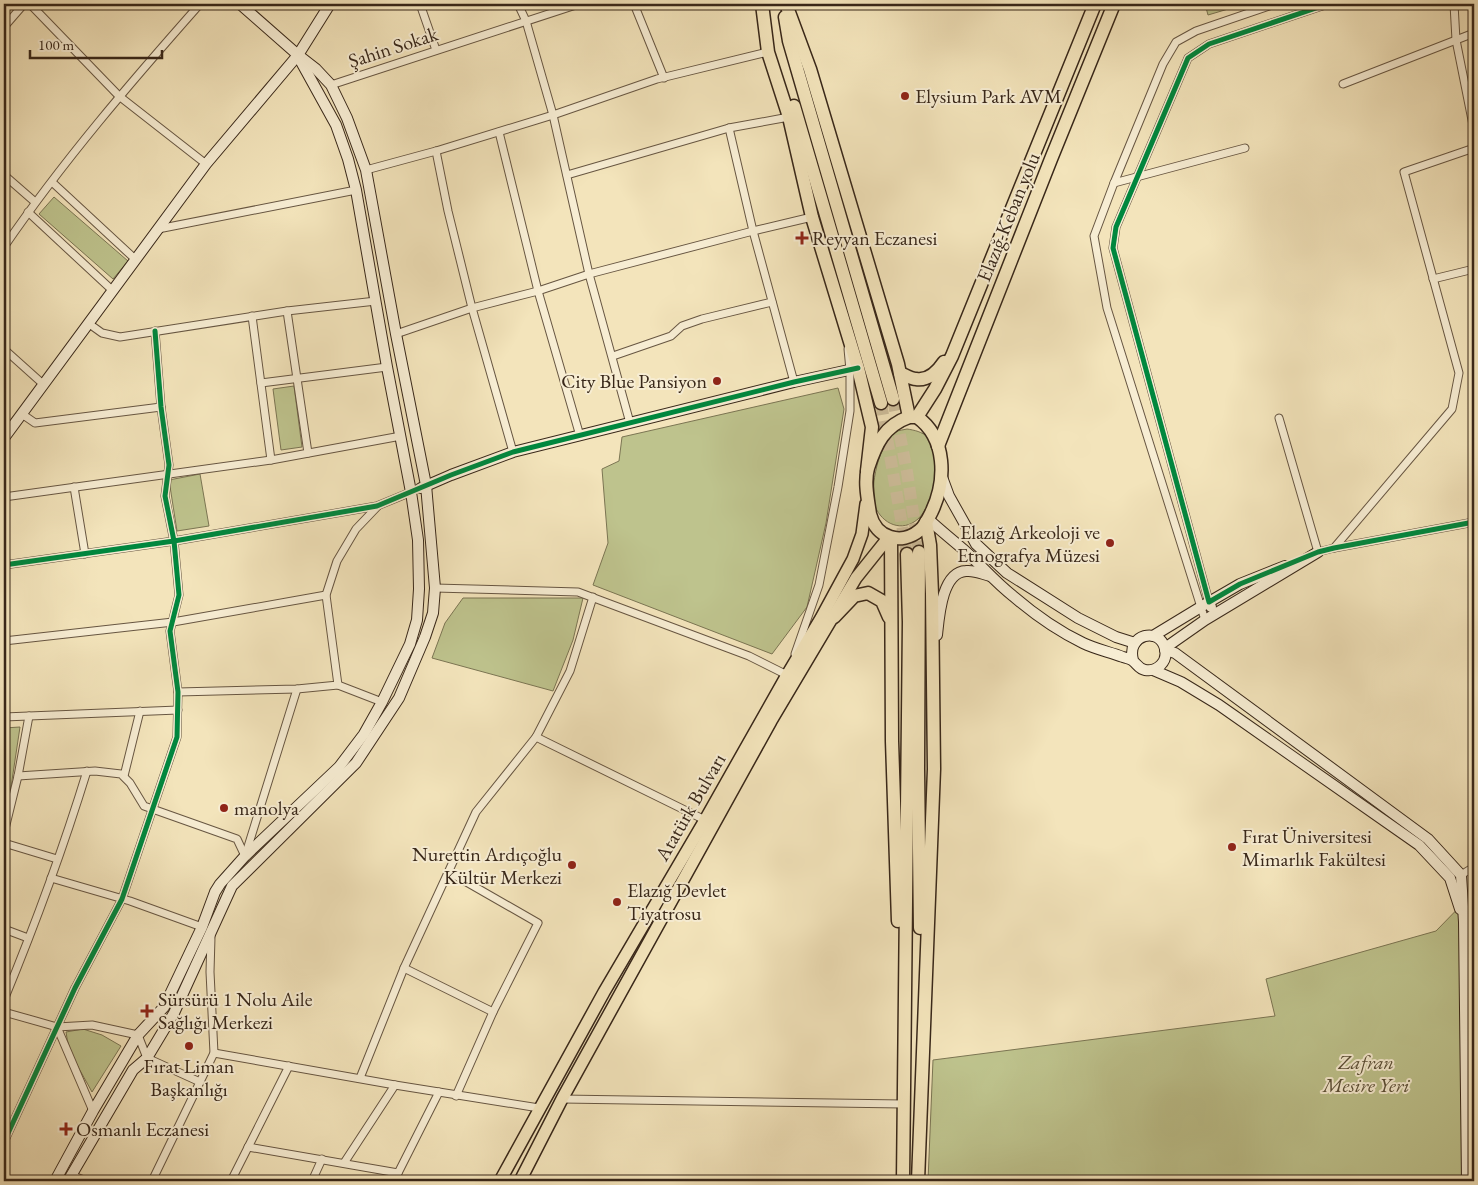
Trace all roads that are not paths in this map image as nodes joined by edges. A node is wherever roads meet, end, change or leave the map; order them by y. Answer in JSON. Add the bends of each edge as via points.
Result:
{"nodes":[{"id":1,"x":24,"y":4,"type":"edge"},
{"id":2,"x":30,"y":4,"type":"edge"},
{"id":3,"x":200,"y":4,"type":"edge"},
{"id":4,"x":240,"y":4,"type":"edge"},
{"id":5,"x":330,"y":4,"type":"edge"},
{"id":6,"x":420,"y":4,"type":"edge"},
{"id":7,"x":518,"y":4,"type":"edge"},
{"id":8,"x":579,"y":4,"type":"edge"},
{"id":9,"x":634,"y":4,"type":"edge"},
{"id":10,"x":762,"y":4,"type":"edge"},
{"id":11,"x":784,"y":4,"type":"edge"},
{"id":12,"x":1095,"y":4,"type":"edge"},
{"id":13,"x":1114,"y":4,"type":"edge"},
{"id":14,"x":1275,"y":4,"type":"edge"},
{"id":15,"x":1328,"y":4,"type":"edge"},
{"id":16,"x":1454,"y":4,"type":"edge"},
{"id":17,"x":526,"y":21,"type":"junction"},
{"id":18,"x":4,"y":27,"type":"edge"},
{"id":19,"x":1474,"y":33,"type":"edge"},
{"id":20,"x":1456,"y":40,"type":"junction"},
{"id":21,"x":436,"y":50,"type":"junction"},
{"id":22,"x":768,"y":52,"type":"junction"},
{"id":23,"x":298,"y":55,"type":"junction"},
{"id":24,"x":664,"y":78,"type":"junction"},
{"id":25,"x":1343,"y":84,"type":"dead end"},
{"id":26,"x":332,"y":85,"type":"junction"},
{"id":27,"x":119,"y":96,"type":"junction"},
{"id":28,"x":553,"y":115,"type":"junction"},
{"id":29,"x":789,"y":117,"type":"junction"},
{"id":30,"x":729,"y":128,"type":"junction"},
{"id":31,"x":1474,"y":130,"type":"edge"},
{"id":32,"x":499,"y":132,"type":"junction"},
{"id":33,"x":1245,"y":148,"type":"dead end"},
{"id":34,"x":1474,"y":148,"type":"edge"},
{"id":35,"x":436,"y":151,"type":"junction"},
{"id":36,"x":206,"y":164,"type":"junction"},
{"id":37,"x":366,"y":170,"type":"junction"},
{"id":38,"x":4,"y":175,"type":"edge"},
{"id":39,"x":567,"y":175,"type":"junction"},
{"id":40,"x":1137,"y":177,"type":"junction"},
{"id":41,"x":52,"y":182,"type":"junction"},
{"id":42,"x":1114,"y":183,"type":"junction"},
{"id":43,"x":356,"y":190,"type":"junction"},
{"id":44,"x":35,"y":202,"type":"junction"},
{"id":45,"x":28,"y":212,"type":"junction"},
{"id":46,"x":812,"y":217,"type":"junction"},
{"id":47,"x":157,"y":229,"type":"junction"},
{"id":48,"x":753,"y":231,"type":"junction"},
{"id":49,"x":4,"y":247,"type":"edge"},
{"id":50,"x":135,"y":259,"type":"junction"},
{"id":51,"x":1474,"y":269,"type":"edge"},
{"id":52,"x":590,"y":274,"type":"junction"},
{"id":53,"x":1433,"y":279,"type":"junction"},
{"id":54,"x":112,"y":290,"type":"junction"},
{"id":55,"x":538,"y":290,"type":"junction"},
{"id":56,"x":376,"y":301,"type":"junction"},
{"id":57,"x":772,"y":302,"type":"junction"},
{"id":58,"x":472,"y":308,"type":"junction"},
{"id":59,"x":287,"y":311,"type":"junction"},
{"id":60,"x":252,"y":316,"type":"junction"},
{"id":61,"x":88,"y":323,"type":"junction"},
{"id":62,"x":155,"y":331,"type":"junction"},
{"id":63,"x":396,"y":334,"type":"junction"},
{"id":64,"x":957,"y":344,"type":"junction"},
{"id":65,"x":4,"y":349,"type":"edge"},
{"id":66,"x":613,"y":356,"type":"junction"},
{"id":67,"x":387,"y":367,"type":"junction"},
{"id":68,"x":854,"y":369,"type":"junction"},
{"id":69,"x":900,"y":372,"type":"junction"},
{"id":70,"x":296,"y":378,"type":"junction"},
{"id":71,"x":794,"y":382,"type":"junction"},
{"id":72,"x":261,"y":383,"type":"junction"},
{"id":73,"x":42,"y":384,"type":"junction"},
{"id":74,"x":161,"y":407,"type":"junction"},
{"id":75,"x":22,"y":414,"type":"junction"},
{"id":76,"x":913,"y":417,"type":"junction"},
{"id":77,"x":1279,"y":418,"type":"dead end"},
{"id":78,"x":630,"y":423,"type":"junction"},
{"id":79,"x":401,"y":436,"type":"junction"},
{"id":80,"x":580,"y":436,"type":"junction"},
{"id":81,"x":4,"y":438,"type":"edge"},
{"id":82,"x":938,"y":446,"type":"junction"},
{"id":83,"x":514,"y":452,"type":"junction"},
{"id":84,"x":308,"y":453,"type":"junction"},
{"id":85,"x":271,"y":460,"type":"junction"},
{"id":86,"x":867,"y":471,"type":"junction"},
{"id":87,"x":168,"y":473,"type":"junction"},
{"id":88,"x":942,"y":476,"type":"junction"},
{"id":89,"x":426,"y":485,"type":"junction"},
{"id":90,"x":74,"y":487,"type":"junction"},
{"id":91,"x":412,"y":492,"type":"junction"},
{"id":92,"x":4,"y":497,"type":"edge"},
{"id":93,"x":867,"y":497,"type":"junction"},
{"id":94,"x":378,"y":506,"type":"junction"},
{"id":95,"x":927,"y":521,"type":"junction"},
{"id":96,"x":1474,"y":522,"type":"edge"},
{"id":97,"x":889,"y":538,"type":"junction"},
{"id":98,"x":174,"y":541,"type":"junction"},
{"id":99,"x":1334,"y":548,"type":"junction"},
{"id":100,"x":920,"y":552,"type":"tunnel mouth"},
{"id":101,"x":1318,"y":552,"type":"junction"},
{"id":102,"x":84,"y":554,"type":"junction"},
{"id":103,"x":906,"y":554,"type":"tunnel mouth"},
{"id":104,"x":4,"y":565,"type":"edge"},
{"id":105,"x":993,"y":578,"type":"junction"},
{"id":106,"x":435,"y":588,"type":"junction"},
{"id":107,"x":326,"y":595,"type":"junction"},
{"id":108,"x":593,"y":598,"type":"junction"},
{"id":109,"x":1205,"y":604,"type":"junction"},
{"id":110,"x":834,"y":617,"type":"junction"},
{"id":111,"x":1210,"y":617,"type":"junction"},
{"id":112,"x":891,"y":621,"type":"junction"},
{"id":113,"x":173,"y":622,"type":"junction"},
{"id":114,"x":1153,"y":636,"type":"junction"},
{"id":115,"x":4,"y":641,"type":"edge"},
{"id":116,"x":1135,"y":643,"type":"junction"},
{"id":117,"x":1165,"y":649,"type":"junction"},
{"id":118,"x":1133,"y":660,"type":"junction"},
{"id":119,"x":932,"y":663,"type":"junction"},
{"id":120,"x":1153,"y":670,"type":"junction"},
{"id":121,"x":787,"y":675,"type":"junction"},
{"id":122,"x":338,"y":685,"type":"junction"},
{"id":123,"x":297,"y":689,"type":"junction"},
{"id":124,"x":178,"y":692,"type":"junction"},
{"id":125,"x":382,"y":702,"type":"junction"},
{"id":126,"x":178,"y":710,"type":"junction"},
{"id":127,"x":140,"y":711,"type":"junction"},
{"id":128,"x":29,"y":716,"type":"junction"},
{"id":129,"x":4,"y":717,"type":"edge"},
{"id":130,"x":536,"y":737,"type":"junction"},
{"id":131,"x":87,"y":771,"type":"junction"},
{"id":132,"x":18,"y":776,"type":"junction"},
{"id":133,"x":124,"y":776,"type":"junction"},
{"id":134,"x":152,"y":809,"type":"junction"},
{"id":135,"x":706,"y":820,"type":"junction"},
{"id":136,"x":4,"y":833,"type":"edge"},
{"id":137,"x":4,"y":843,"type":"edge"},
{"id":138,"x":245,"y":856,"type":"junction"},
{"id":139,"x":57,"y":859,"type":"junction"},
{"id":140,"x":1474,"y":867,"type":"edge"},
{"id":141,"x":449,"y":872,"type":"junction"},
{"id":142,"x":1461,"y":875,"type":"junction"},
{"id":143,"x":51,"y":878,"type":"junction"},
{"id":144,"x":122,"y":899,"type":"junction"},
{"id":145,"x":1464,"y":922,"type":"junction"},
{"id":146,"x":202,"y":927,"type":"junction"},
{"id":147,"x":4,"y":929,"type":"edge"},
{"id":148,"x":211,"y":934,"type":"junction"},
{"id":149,"x":28,"y":938,"type":"junction"},
{"id":150,"x":404,"y":968,"type":"junction"},
{"id":151,"x":4,"y":1000,"type":"edge"},
{"id":152,"x":4,"y":1012,"type":"edge"},
{"id":153,"x":493,"y":1012,"type":"junction"},
{"id":154,"x":57,"y":1027,"type":"junction"},
{"id":155,"x":138,"y":1035,"type":"junction"},
{"id":156,"x":214,"y":1053,"type":"junction"},
{"id":157,"x":146,"y":1058,"type":"junction"},
{"id":158,"x":289,"y":1066,"type":"junction"},
{"id":159,"x":360,"y":1078,"type":"junction"},
{"id":160,"x":200,"y":1082,"type":"junction"},
{"id":161,"x":395,"y":1085,"type":"junction"},
{"id":162,"x":438,"y":1092,"type":"junction"},
{"id":163,"x":456,"y":1096,"type":"junction"},
{"id":164,"x":921,"y":1098,"type":"junction"},
{"id":165,"x":562,"y":1099,"type":"junction"},
{"id":166,"x":903,"y":1104,"type":"junction"},
{"id":167,"x":539,"y":1108,"type":"junction"},
{"id":168,"x":93,"y":1111,"type":"junction"},
{"id":169,"x":4,"y":1142,"type":"edge"},
{"id":170,"x":248,"y":1147,"type":"junction"},
{"id":171,"x":322,"y":1159,"type":"junction"},
{"id":172,"x":344,"y":1163,"type":"junction"},
{"id":173,"x":398,"y":1173,"type":"junction"},
{"id":174,"x":70,"y":1178,"type":"edge"},
{"id":175,"x":55,"y":1181,"type":"edge"},
{"id":176,"x":86,"y":1181,"type":"edge"},
{"id":177,"x":152,"y":1181,"type":"edge"},
{"id":178,"x":231,"y":1181,"type":"edge"},
{"id":179,"x":312,"y":1181,"type":"edge"},
{"id":180,"x":394,"y":1181,"type":"edge"},
{"id":181,"x":500,"y":1181,"type":"edge"},
{"id":182,"x":520,"y":1181,"type":"edge"},
{"id":183,"x":903,"y":1181,"type":"edge"},
{"id":184,"x":918,"y":1181,"type":"edge"},
{"id":185,"x":1467,"y":1181,"type":"edge"}],
"edges":[{"from":1,"to":18,"type":"street"},
{"from":2,"to":27,"type":"street"},
{"from":3,"to":27,"type":"street"},
{"from":4,"to":23,"type":"street"},
{"from":5,"to":23,"type":"street"},
{"from":6,"to":21,"type":"street"},
{"from":7,"to":17,"type":"street"},
{"from":8,"to":17,"type":"street","name":"Şahin Sokak"},
{"from":9,"to":24,"type":"street"},
{"from":10,"to":11,"type":"highway","via":[[887,401],[789,41]]},
{"from":10,"to":22,"type":"highway"},
{"from":11,"to":69,"type":"highway","via":[[810,69]]},
{"from":12,"to":64,"type":"highway","name":"Elazığ-Keban yolu"},
{"from":13,"to":82,"type":"highway","name":"Elazığ-Keban yolu"},
{"from":14,"to":42,"type":"street","via":[[1196,31],[1176,42],[1163,64]]},
{"from":15,"to":40,"type":"street","via":[[1209,44],[1188,58]]},
{"from":16,"to":20,"type":"street"},
{"from":17,"to":21,"type":"street","name":"Şahin Sokak"},
{"from":17,"to":28,"type":"street"},
{"from":19,"to":20,"type":"street"},
{"from":20,"to":25,"type":"street"},
{"from":20,"to":31,"type":"street"},
{"from":21,"to":26,"type":"street","name":"Şahin Sokak"},
{"from":22,"to":24,"type":"street"},
{"from":22,"to":29,"type":"highway"},
{"from":23,"to":26,"type":"street"},
{"from":23,"to":36,"type":"street"},
{"from":23,"to":43,"type":"street","via":[[336,125]]},
{"from":24,"to":28,"type":"street"},
{"from":26,"to":37,"type":"street"},
{"from":27,"to":36,"type":"street"},
{"from":27,"to":41,"type":"street"},
{"from":28,"to":32,"type":"street"},
{"from":28,"to":39,"type":"street"},
{"from":29,"to":30,"type":"street"},
{"from":29,"to":46,"type":"highway"},
{"from":30,"to":39,"type":"street"},
{"from":30,"to":48,"type":"street"},
{"from":32,"to":35,"type":"street"},
{"from":32,"to":55,"type":"street"},
{"from":33,"to":40,"type":"street"},
{"from":34,"to":53,"type":"street","via":[[1404,172]]},
{"from":35,"to":37,"type":"street"},
{"from":35,"to":58,"type":"street"},
{"from":36,"to":47,"type":"street"},
{"from":37,"to":63,"type":"street"},
{"from":38,"to":44,"type":"street"},
{"from":39,"to":52,"type":"street"},
{"from":40,"to":42,"type":"street"},
{"from":40,"to":109,"type":"street","via":[[1116,228],[1113,248]]},
{"from":41,"to":44,"type":"street"},
{"from":41,"to":50,"type":"street"},
{"from":42,"to":109,"type":"street","via":[[1094,236],[1107,308]]},
{"from":43,"to":47,"type":"street"},
{"from":43,"to":56,"type":"street"},
{"from":44,"to":45,"type":"street"},
{"from":45,"to":49,"type":"street"},
{"from":45,"to":54,"type":"street"},
{"from":46,"to":48,"type":"street"},
{"from":46,"to":68,"type":"highway","via":[[845,327]]},
{"from":47,"to":50,"type":"street"},
{"from":48,"to":52,"type":"street"},
{"from":48,"to":57,"type":"street"},
{"from":50,"to":54,"type":"street"},
{"from":51,"to":53,"type":"street"},
{"from":52,"to":55,"type":"street"},
{"from":52,"to":66,"type":"street"},
{"from":53,"to":99,"type":"street","via":[[1459,374],[1452,409]]},
{"from":54,"to":61,"type":"street"},
{"from":55,"to":58,"type":"street"},
{"from":55,"to":80,"type":"street"},
{"from":56,"to":59,"type":"street"},
{"from":56,"to":67,"type":"street"},
{"from":57,"to":66,"type":"street","via":[[702,318],[682,326],[671,336]]},
{"from":57,"to":71,"type":"street"},
{"from":58,"to":63,"type":"street"},
{"from":58,"to":83,"type":"street"},
{"from":59,"to":60,"type":"street"},
{"from":59,"to":70,"type":"street"},
{"from":60,"to":62,"type":"street"},
{"from":60,"to":72,"type":"street"},
{"from":61,"to":62,"type":"street","via":[[114,337]]},
{"from":61,"to":73,"type":"street"},
{"from":62,"to":74,"type":"street"},
{"from":63,"to":89,"type":"street"},
{"from":64,"to":69,"type":"highway","via":[[940,368],[929,377],[916,379]]},
{"from":64,"to":76,"type":"highway","name":"Elazığ-Keban yolu","via":[[935,389]]},
{"from":65,"to":73,"type":"street"},
{"from":66,"to":78,"type":"street"},
{"from":67,"to":70,"type":"street"},
{"from":67,"to":79,"type":"street"},
{"from":68,"to":71,"type":"street"},
{"from":68,"to":86,"type":"highway","via":[[872,427]]},
{"from":68,"to":121,"type":"street","via":[[838,487],[819,585]]},
{"from":69,"to":76,"type":"highway"},
{"from":70,"to":72,"type":"street"},
{"from":70,"to":84,"type":"street"},
{"from":71,"to":78,"type":"street"},
{"from":72,"to":85,"type":"street"},
{"from":73,"to":75,"type":"street"},
{"from":74,"to":75,"type":"street","via":[[35,423]]},
{"from":74,"to":87,"type":"street"},
{"from":75,"to":81,"type":"street"},
{"from":76,"to":82,"type":"highway","via":[[931,432]]},
{"from":76,"to":86,"type":"highway","via":[[886,431]]},
{"from":77,"to":101,"type":"street"},
{"from":78,"to":80,"type":"street"},
{"from":79,"to":84,"type":"street"},
{"from":79,"to":91,"type":"street"},
{"from":80,"to":83,"type":"street"},
{"from":82,"to":88,"type":"highway"},
{"from":83,"to":89,"type":"street"},
{"from":84,"to":85,"type":"street"},
{"from":85,"to":87,"type":"street"},
{"from":86,"to":93,"type":"highway"},
{"from":87,"to":90,"type":"street"},
{"from":87,"to":98,"type":"street","via":[[165,488]]},
{"from":88,"to":95,"type":"highway"},
{"from":88,"to":116,"type":"street","via":[[949,496],[976,544],[1007,574],[1078,618]]},
{"from":89,"to":91,"type":"street"},
{"from":89,"to":106,"type":"street"},
{"from":90,"to":92,"type":"street"},
{"from":90,"to":102,"type":"street"},
{"from":91,"to":94,"type":"street"},
{"from":91,"to":125,"type":"street","via":[[418,540],[417,620],[410,644]]},
{"from":93,"to":97,"type":"highway","via":[[872,520]]},
{"from":93,"to":121,"type":"main road","name":"Atatürk Bulvarı","via":[[862,534],[853,559]]},
{"from":94,"to":98,"type":"street"},
{"from":94,"to":107,"type":"street","via":[[356,529],[337,562]]},
{"from":95,"to":97,"type":"highway","via":[[921,530],[904,539]]},
{"from":95,"to":105,"type":"street"},
{"from":95,"to":119,"type":"highway"},
{"from":96,"to":99,"type":"street"},
{"from":97,"to":110,"type":"main road","name":"Atatürk Bulvarı","via":[[856,578]]},
{"from":97,"to":112,"type":"highway"},
{"from":98,"to":102,"type":"street"},
{"from":98,"to":113,"type":"street","via":[[179,595]]},
{"from":99,"to":101,"type":"street"},
{"from":100,"to":164,"type":"highway"},
{"from":101,"to":109,"type":"street","via":[[1240,584]]},
{"from":101,"to":111,"type":"street"},
{"from":102,"to":104,"type":"street"},
{"from":103,"to":166,"type":"highway","via":[[909,622]]},
{"from":105,"to":118,"type":"street","via":[[1012,596],[1056,627],[1084,643]]},
{"from":105,"to":119,"type":"street","via":[[965,570],[950,579]]},
{"from":106,"to":108,"type":"street","via":[[578,592]]},
{"from":106,"to":148,"type":"street","via":[[433,613],[399,698],[356,763],[232,886]]},
{"from":107,"to":113,"type":"street"},
{"from":107,"to":122,"type":"street"},
{"from":108,"to":121,"type":"street","via":[[749,656]]},
{"from":108,"to":130,"type":"street","via":[[570,671]]},
{"from":109,"to":111,"type":"street"},
{"from":109,"to":114,"type":"street"},
{"from":110,"to":112,"type":"highway","via":[[854,596],[868,593],[882,601]]},
{"from":110,"to":165,"type":"main road","name":"Atatürk Bulvarı","via":[[771,721]]},
{"from":111,"to":117,"type":"street"},
{"from":112,"to":166,"type":"highway"},
{"from":113,"to":115,"type":"street"},
{"from":113,"to":124,"type":"street","via":[[170,631]]},
{"from":114,"to":116,"type":"street","via":[[1142,637]]},
{"from":114,"to":117,"type":"street","via":[[1162,642]]},
{"from":116,"to":118,"type":"street"},
{"from":117,"to":120,"type":"street","via":[[1165,659]]},
{"from":117,"to":142,"type":"street","via":[[1182,658],[1428,839]]},
{"from":118,"to":120,"type":"street","via":[[1140,668]]},
{"from":119,"to":164,"type":"highway","via":[[934,768]]},
{"from":120,"to":145,"type":"street","via":[[1219,705],[1419,845],[1450,878]]},
{"from":121,"to":135,"type":"main road","name":"Atatürk Bulvarı"},
{"from":122,"to":123,"type":"street"},
{"from":122,"to":125,"type":"street"},
{"from":123,"to":124,"type":"street"},
{"from":123,"to":138,"type":"street"},
{"from":124,"to":126,"type":"street"},
{"from":125,"to":138,"type":"street","via":[[364,734],[338,767]]},
{"from":126,"to":127,"type":"street"},
{"from":126,"to":134,"type":"street","via":[[177,737]]},
{"from":127,"to":128,"type":"street"},
{"from":127,"to":133,"type":"street"},
{"from":128,"to":129,"type":"street"},
{"from":128,"to":132,"type":"street"},
{"from":130,"to":135,"type":"street"},
{"from":130,"to":141,"type":"street","via":[[476,812]]},
{"from":131,"to":132,"type":"street"},
{"from":131,"to":133,"type":"street"},
{"from":131,"to":139,"type":"street"},
{"from":132,"to":136,"type":"street"},
{"from":133,"to":134,"type":"street","via":[[144,806]]},
{"from":134,"to":138,"type":"street","via":[[237,839]]},
{"from":134,"to":144,"type":"street"},
{"from":135,"to":167,"type":"main road","name":"Atatürk Bulvarı"},
{"from":137,"to":139,"type":"street"},
{"from":138,"to":146,"type":"street","via":[[215,892]]},
{"from":139,"to":143,"type":"street"},
{"from":140,"to":142,"type":"street"},
{"from":141,"to":150,"type":"street"},
{"from":141,"to":153,"type":"street","via":[[538,923]]},
{"from":142,"to":145,"type":"street"},
{"from":143,"to":144,"type":"street"},
{"from":143,"to":149,"type":"street"},
{"from":144,"to":146,"type":"street"},
{"from":144,"to":154,"type":"street"},
{"from":145,"to":185,"type":"street"},
{"from":146,"to":155,"type":"street","via":[[164,1007]]},
{"from":147,"to":149,"type":"street"},
{"from":148,"to":156,"type":"street"},
{"from":148,"to":157,"type":"street","via":[[174,1013]]},
{"from":149,"to":151,"type":"street"},
{"from":150,"to":153,"type":"street"},
{"from":150,"to":159,"type":"street"},
{"from":152,"to":154,"type":"street"},
{"from":153,"to":163,"type":"street"},
{"from":154,"to":155,"type":"street","via":[[92,1025]]},
{"from":154,"to":168,"type":"street"},
{"from":154,"to":169,"type":"street"},
{"from":155,"to":157,"type":"street"},
{"from":155,"to":168,"type":"street"},
{"from":156,"to":158,"type":"street"},
{"from":156,"to":160,"type":"street"},
{"from":157,"to":160,"type":"street"},
{"from":157,"to":174,"type":"street","via":[[133,1070]]},
{"from":158,"to":159,"type":"street"},
{"from":158,"to":170,"type":"street"},
{"from":159,"to":161,"type":"street"},
{"from":160,"to":177,"type":"street"},
{"from":161,"to":162,"type":"street"},
{"from":161,"to":172,"type":"street"},
{"from":162,"to":163,"type":"street"},
{"from":162,"to":173,"type":"street"},
{"from":163,"to":167,"type":"street"},
{"from":164,"to":184,"type":"highway"},
{"from":165,"to":166,"type":"street"},
{"from":165,"to":182,"type":"main road","name":"Atatürk Bulvarı"},
{"from":166,"to":183,"type":"highway"},
{"from":167,"to":181,"type":"main road","name":"Atatürk Bulvarı"},
{"from":168,"to":175,"type":"street"},
{"from":170,"to":171,"type":"street"},
{"from":170,"to":178,"type":"street"},
{"from":171,"to":172,"type":"street"},
{"from":171,"to":179,"type":"street"},
{"from":172,"to":173,"type":"street"},
{"from":173,"to":180,"type":"street"},
{"from":174,"to":176,"type":"street"}]}
